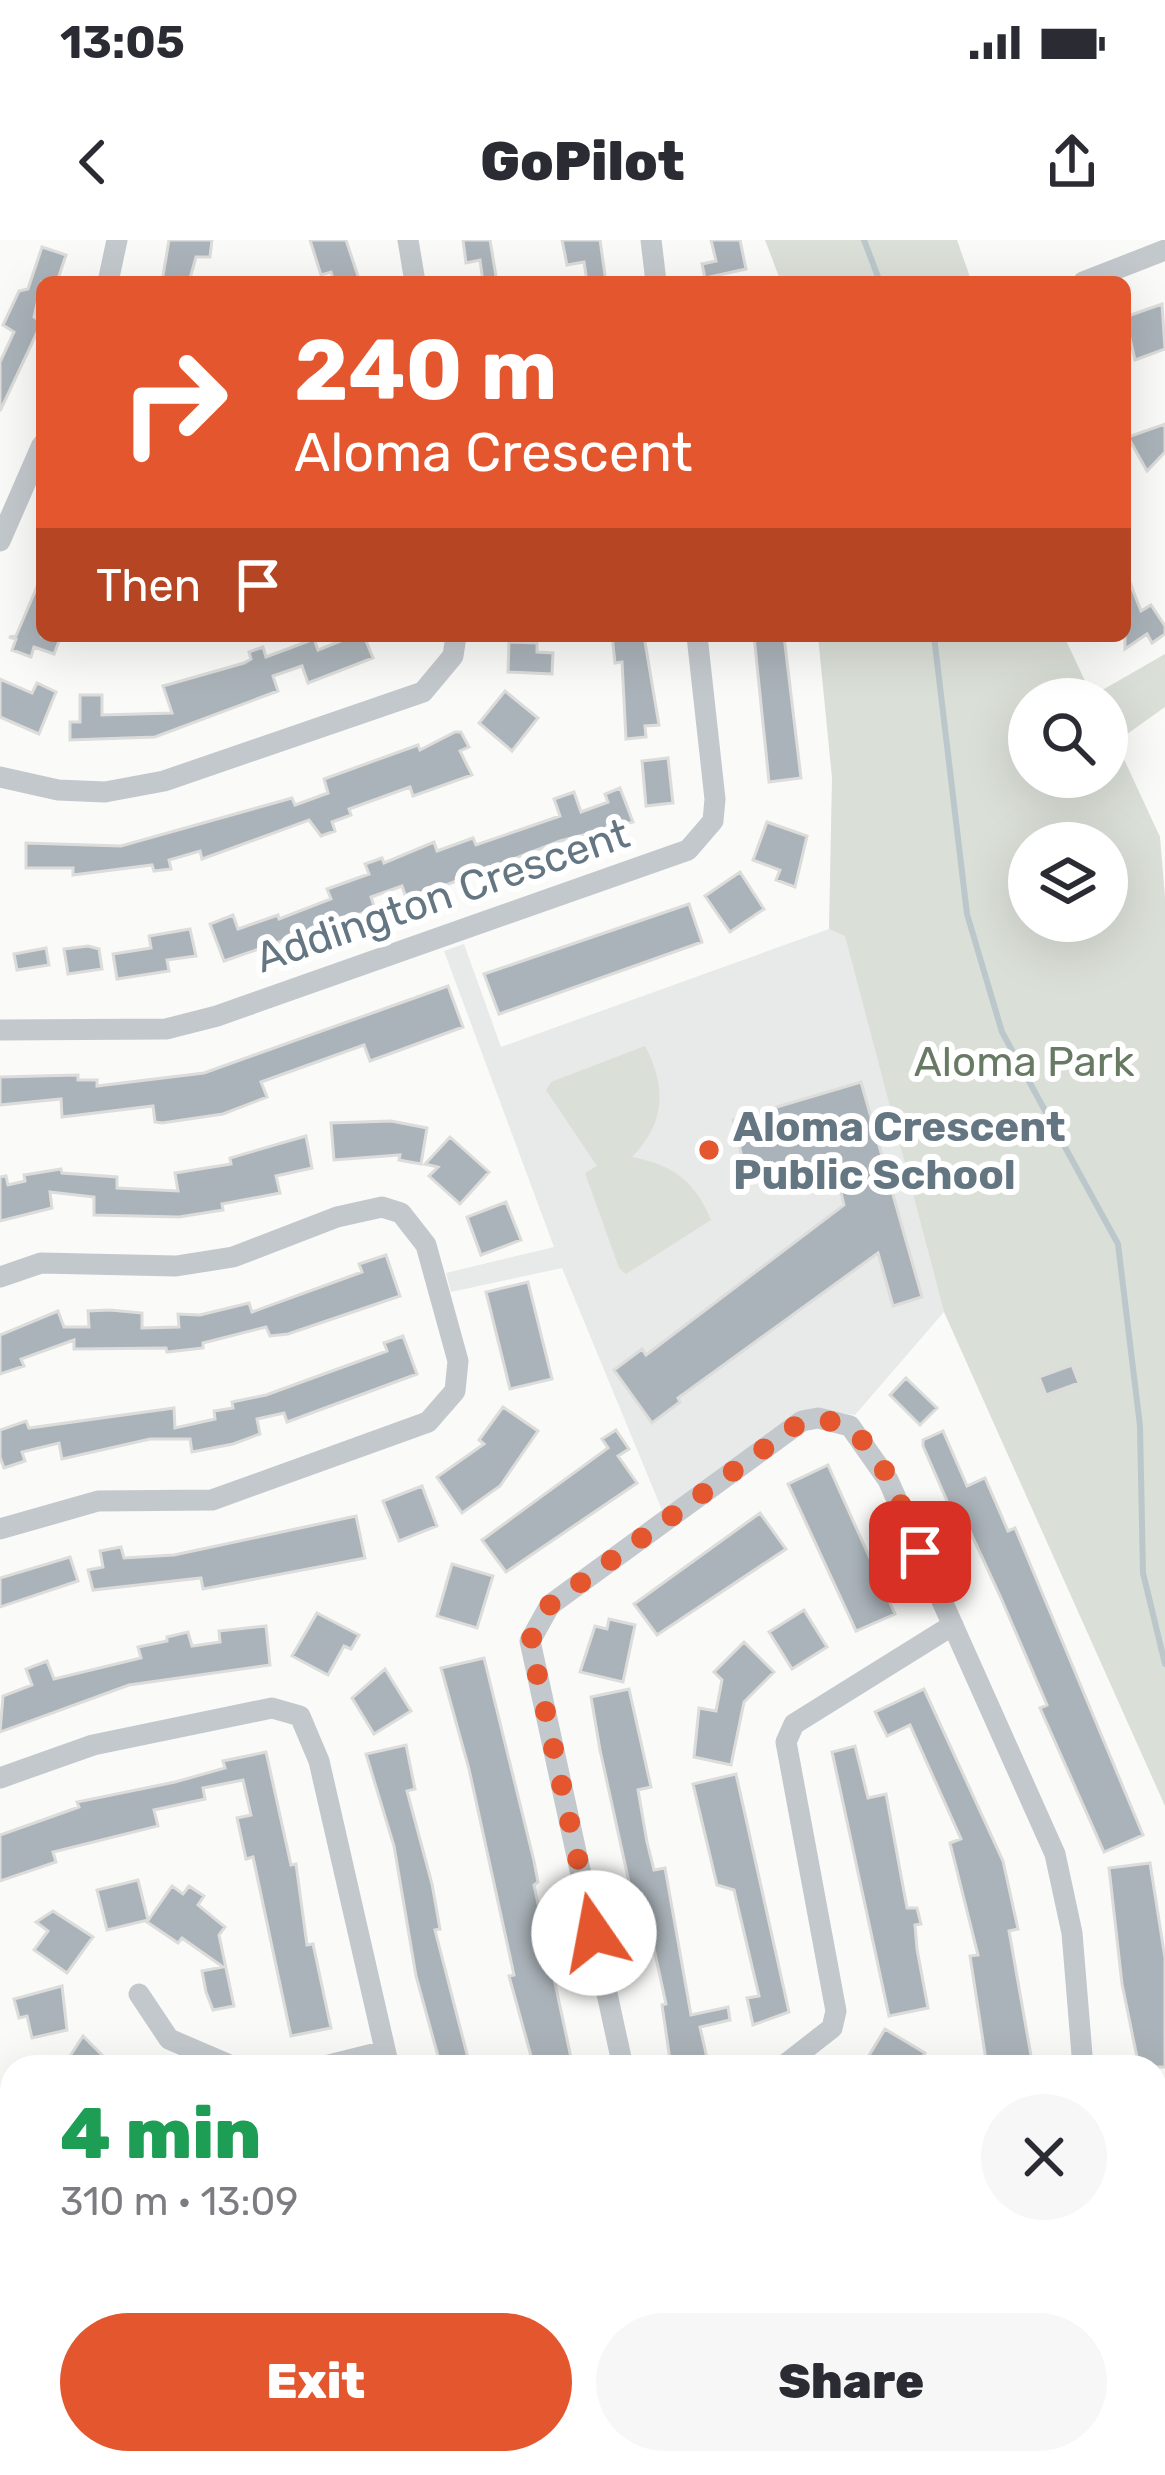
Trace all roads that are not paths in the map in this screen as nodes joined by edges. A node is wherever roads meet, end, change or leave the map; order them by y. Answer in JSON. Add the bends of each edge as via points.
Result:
{"nodes":[{"id":1,"x":118,"y":240,"type":"edge"},
{"id":2,"x":408,"y":240,"type":"edge"},
{"id":3,"x":651,"y":240,"type":"edge"},
{"id":4,"x":1165,"y":250,"type":"edge"},
{"id":5,"x":109,"y":276,"type":"edge"},
{"id":6,"x":414,"y":276,"type":"edge"},
{"id":7,"x":655,"y":276,"type":"edge"},
{"id":8,"x":1098,"y":276,"type":"edge"},
{"id":9,"x":36,"y":459,"type":"edge"},
{"id":10,"x":0,"y":542,"type":"edge"},
{"id":11,"x":455,"y":642,"type":"edge"},
{"id":12,"x":698,"y":642,"type":"edge"},
{"id":13,"x":0,"y":777,"type":"edge"},
{"id":14,"x":0,"y":1030,"type":"edge"},
{"id":15,"x":0,"y":1277,"type":"edge"},
{"id":16,"x":0,"y":1529,"type":"edge"},
{"id":17,"x":952,"y":1625,"type":"junction"},
{"id":18,"x":0,"y":1778,"type":"edge"},
{"id":19,"x":139,"y":1994,"type":"dead end"},
{"id":20,"x":206,"y":2055,"type":"edge"},
{"id":21,"x":386,"y":2055,"type":"edge"},
{"id":22,"x":620,"y":2055,"type":"edge"},
{"id":23,"x":797,"y":2055,"type":"edge"},
{"id":24,"x":1082,"y":2055,"type":"edge"}],
"edges":[{"from":1,"to":5,"type":"street"},
{"from":2,"to":6,"type":"street"},
{"from":3,"to":7,"type":"street"},
{"from":4,"to":8,"type":"street"},
{"from":9,"to":10,"type":"street"},
{"from":11,"to":13,"type":"street","via":[[423,692],[164,781],[106,792]]},
{"from":12,"to":14,"type":"street","name":"Addington Crescent","via":[[715,799],[713,821],[688,850],[217,1016],[124,1032]]},
{"from":15,"to":16,"type":"street","via":[[41,1263],[176,1266],[233,1257],[382,1208],[401,1213],[426,1245],[458,1361],[455,1391],[428,1422],[212,1500],[98,1501]]},
{"from":17,"to":22,"type":"street","via":[[861,1436],[818,1418],[802,1421],[550,1605],[530,1641]]},
{"from":17,"to":23,"type":"street","via":[[794,1724],[787,1742],[836,2011],[832,2028]]},
{"from":17,"to":24,"type":"street","via":[[1055,1854],[1072,1933]]},
{"from":18,"to":21,"type":"street","via":[[93,1744],[272,1708],[300,1716],[320,1761]]},
{"from":19,"to":20,"type":"street","via":[[169,2039]]}]}
